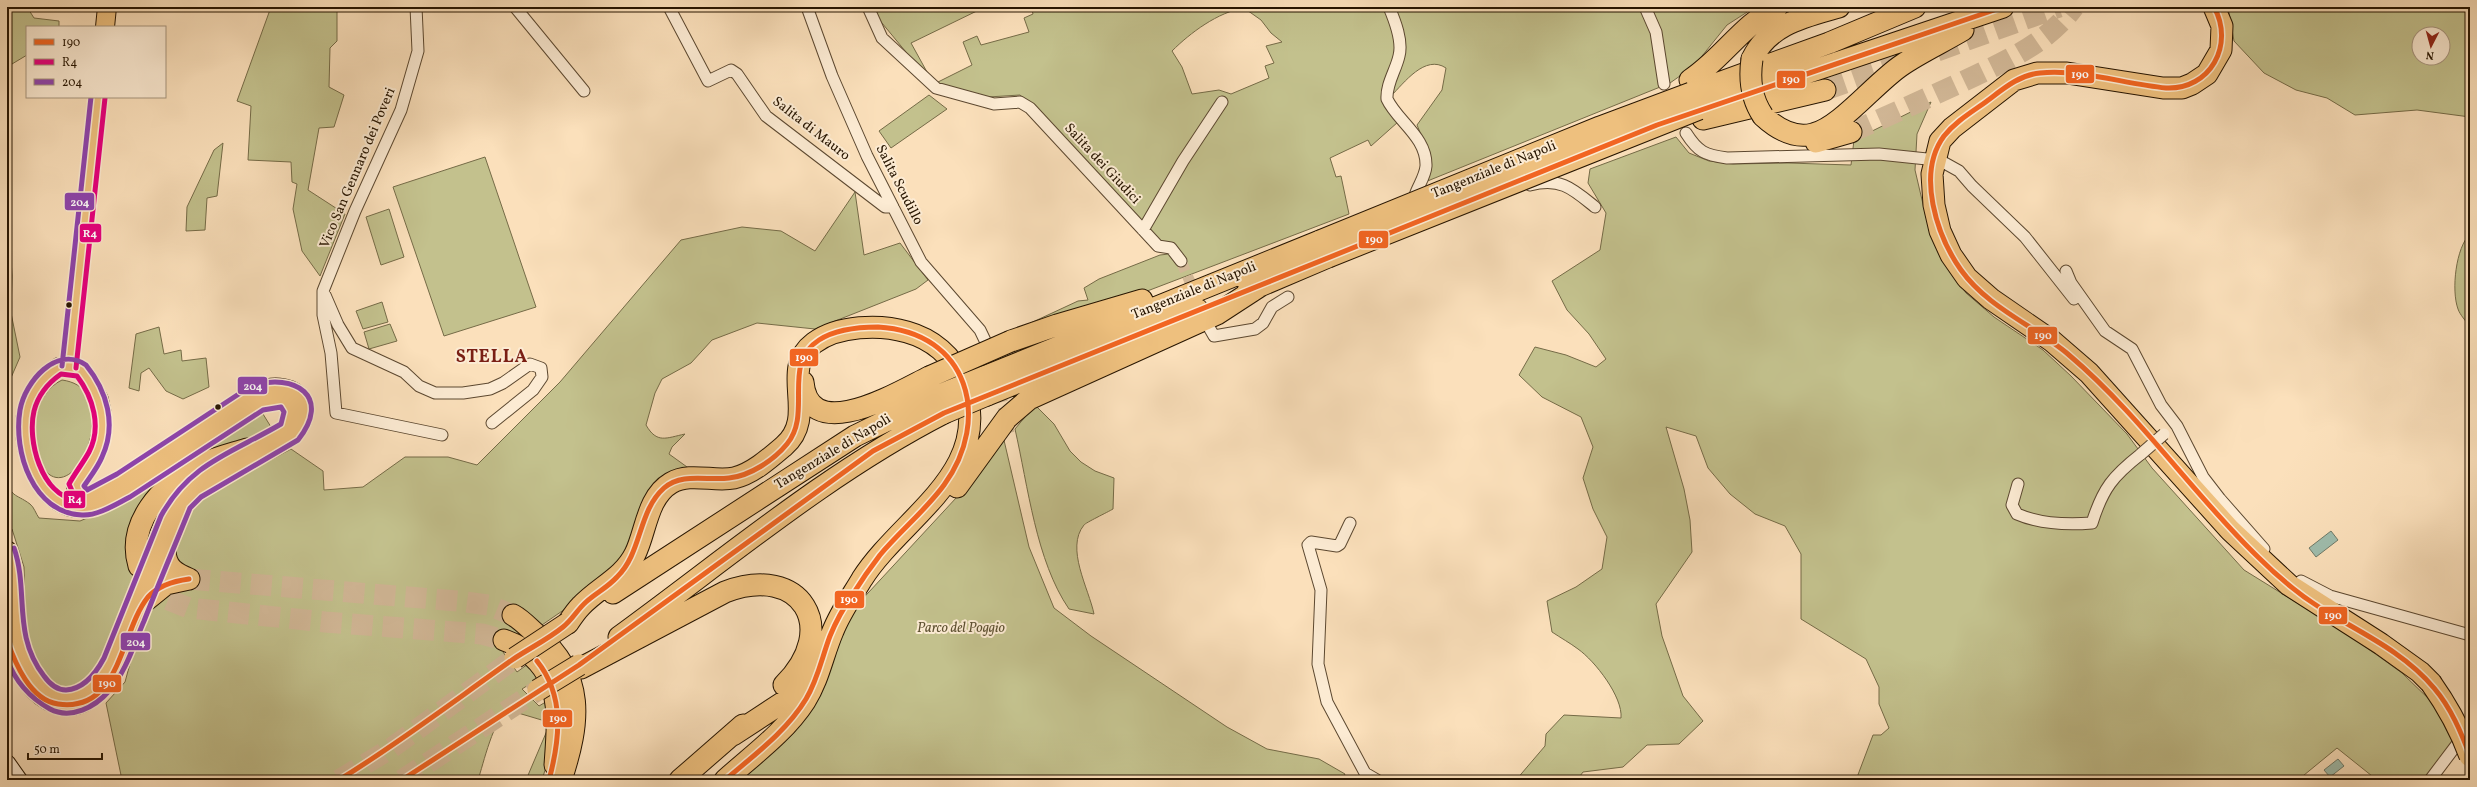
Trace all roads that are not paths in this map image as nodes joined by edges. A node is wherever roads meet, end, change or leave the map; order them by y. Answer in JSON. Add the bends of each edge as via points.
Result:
{"nodes":[{"id":1,"x":107,"y":7,"type":"edge"},
{"id":2,"x":416,"y":7,"type":"edge"},
{"id":3,"x":515,"y":7,"type":"edge"},
{"id":4,"x":669,"y":7,"type":"edge"},
{"id":5,"x":807,"y":7,"type":"edge"},
{"id":6,"x":868,"y":7,"type":"edge"},
{"id":7,"x":1389,"y":7,"type":"edge"},
{"id":8,"x":1645,"y":7,"type":"edge"},
{"id":9,"x":1777,"y":7,"type":"edge"},
{"id":10,"x":1811,"y":7,"type":"edge"},
{"id":11,"x":1839,"y":7,"type":"edge"},
{"id":12,"x":1915,"y":7,"type":"edge"},
{"id":13,"x":2003,"y":7,"type":"edge"},
{"id":14,"x":2214,"y":7,"type":"edge"},
{"id":15,"x":105,"y":26,"type":"edge"},
{"id":16,"x":1752,"y":59,"type":"junction"},
{"id":17,"x":1664,"y":84,"type":"dead end"},
{"id":18,"x":1825,"y":90,"type":"tunnel mouth"},
{"id":19,"x":584,"y":91,"type":"dead end"},
{"id":20,"x":98,"y":98,"type":"edge"},
{"id":21,"x":1696,"y":100,"type":"junction"},
{"id":22,"x":1222,"y":102,"type":"dead end"},
{"id":23,"x":1763,"y":116,"type":"junction"},
{"id":24,"x":1851,"y":132,"type":"tunnel mouth"},
{"id":25,"x":1686,"y":133,"type":"dead end"},
{"id":26,"x":1927,"y":159,"type":"dead end"},
{"id":27,"x":1941,"y":161,"type":"dead end"},
{"id":28,"x":893,"y":207,"type":"junction"},
{"id":29,"x":1595,"y":207,"type":"dead end"},
{"id":30,"x":1143,"y":230,"type":"junction"},
{"id":31,"x":1324,"y":249,"type":"junction"},
{"id":32,"x":1181,"y":261,"type":"tunnel mouth"},
{"id":33,"x":2066,"y":270,"type":"dead end"},
{"id":34,"x":1237,"y":273,"type":"junction"},
{"id":35,"x":1260,"y":286,"type":"junction"},
{"id":36,"x":323,"y":291,"type":"junction"},
{"id":37,"x":1288,"y":297,"type":"dead end"},
{"id":38,"x":1210,"y":329,"type":"dead end"},
{"id":39,"x":2114,"y":339,"type":"junction"},
{"id":40,"x":69,"y":367,"type":"junction"},
{"id":41,"x":988,"y":377,"type":"junction"},
{"id":42,"x":939,"y":405,"type":"junction"},
{"id":43,"x":492,"y":423,"type":"dead end"},
{"id":44,"x":2177,"y":426,"type":"junction"},
{"id":45,"x":442,"y":435,"type":"dead end"},
{"id":46,"x":248,"y":449,"type":"junction"},
{"id":47,"x":2018,"y":484,"type":"dead end"},
{"id":48,"x":89,"y":502,"type":"junction"},
{"id":49,"x":1350,"y":523,"type":"dead end"},
{"id":50,"x":7,"y":550,"type":"edge"},
{"id":51,"x":165,"y":551,"type":"junction"},
{"id":52,"x":139,"y":566,"type":"tunnel mouth"},
{"id":53,"x":696,"y":592,"type":"dead end"},
{"id":54,"x":145,"y":601,"type":"junction"},
{"id":55,"x":513,"y":615,"type":"tunnel mouth"},
{"id":56,"x":646,"y":617,"type":"junction"},
{"id":57,"x":839,"y":618,"type":"junction"},
{"id":58,"x":568,"y":623,"type":"junction"},
{"id":59,"x":2470,"y":635,"type":"edge"},
{"id":60,"x":7,"y":640,"type":"edge"},
{"id":61,"x":504,"y":640,"type":"tunnel mouth"},
{"id":62,"x":515,"y":658,"type":"tunnel mouth"},
{"id":63,"x":580,"y":666,"type":"junction"},
{"id":64,"x":538,"y":690,"type":"tunnel mouth"},
{"id":65,"x":2470,"y":727,"type":"edge"},
{"id":66,"x":733,"y":735,"type":"junction"},
{"id":67,"x":2470,"y":756,"type":"edge"},
{"id":68,"x":7,"y":763,"type":"edge"},
{"id":69,"x":555,"y":775,"type":"edge"},
{"id":70,"x":19,"y":780,"type":"edge"},
{"id":71,"x":680,"y":780,"type":"edge"},
{"id":72,"x":725,"y":780,"type":"edge"},
{"id":73,"x":1377,"y":780,"type":"edge"},
{"id":74,"x":2430,"y":780,"type":"edge"}],
"edges":[{"from":1,"to":15,"type":"main road"},
{"from":2,"to":36,"type":"street","name":"Vico San Gennaro dei Poveri","via":[[418,52],[401,110],[355,211]]},
{"from":3,"to":19,"type":"street"},
{"from":4,"to":28,"type":"street","name":"Salita di Mauro","via":[[708,81],[731,70],[766,116],[885,207]]},
{"from":5,"to":28,"type":"street","name":"Salita Scudillo","via":[[832,76],[867,156]]},
{"from":6,"to":30,"type":"street","name":"Salita dei Giudici","via":[[882,38],[936,88],[994,104],[1020,102],[1030,108]]},
{"from":7,"to":29,"type":"street","via":[[1400,47],[1387,99],[1410,128],[1425,158],[1424,173],[1414,200],[1414,208],[1420,216],[1441,220],[1523,187],[1545,182],[1570,187]]},
{"from":8,"to":17,"type":"street","via":[[1656,32]]},
{"from":9,"to":21,"type":"highway","via":[[1754,22],[1714,62]]},
{"from":10,"to":16,"type":"highway","via":[[1787,15],[1769,26],[1756,46]]},
{"from":11,"to":16,"type":"highway","via":[[1788,23],[1774,31],[1760,45]]},
{"from":12,"to":21,"type":"highway"},
{"from":13,"to":21,"type":"highway"},
{"from":13,"to":23,"type":"highway","via":[[1902,65],[1833,124],[1818,133],[1803,135],[1788,132],[1771,124]]},
{"from":14,"to":67,"type":"highway","bridge":true,"via":[[2222,26],[2221,50],[2207,74],[2192,84],[2182,88],[2163,88],[2067,73],[2037,73],[2014,80],[1952,128],[1940,141],[1932,174],[1934,205],[1940,231],[1957,265],[1971,282],[2052,341],[2089,373],[2230,530],[2289,585],[2420,672],[2431,683],[2459,728]]},
{"from":16,"to":23,"type":"highway","bridge":true,"via":[[1751,85]]},
{"from":18,"to":21,"type":"highway"},
{"from":20,"to":40,"type":"main road"},
{"from":21,"to":31,"type":"highway","name":"Tangenziale di Napoli","bridge":true,"via":[[1614,142]]},
{"from":21,"to":31,"type":"highway","name":"Tangenziale di Napoli","bridge":true,"via":[[1600,127]]},
{"from":22,"to":30,"type":"street","via":[[1182,161]]},
{"from":23,"to":24,"type":"highway","via":[[1774,129],[1797,141],[1817,142]]},
{"from":25,"to":26,"type":"street","via":[[1694,146],[1707,155],[1726,158],[1879,154]]},
{"from":27,"to":39,"type":"street","via":[[1968,178],[1972,186],[2025,237],[2099,329]]},
{"from":28,"to":41,"type":"street","name":"Salita Scudillo","via":[[922,262],[980,330]]},
{"from":30,"to":32,"type":"street","name":"Salita dei Giudici","via":[[1158,246],[1171,248]]},
{"from":31,"to":34,"type":"highway","name":"Tangenziale di Napoli"},
{"from":31,"to":35,"type":"highway","name":"Tangenziale di Napoli"},
{"from":33,"to":39,"type":"street","via":[[2071,284],[2105,331]]},
{"from":34,"to":41,"type":"highway","name":"Tangenziale di Napoli"},
{"from":34,"to":66,"type":"highway","bridge":true,"via":[[1057,325],[1011,341],[929,378],[850,413],[822,411],[808,399],[803,380],[808,358],[823,345],[853,336],[887,335],[921,344],[940,357],[955,380],[961,399],[960,436],[954,459],[942,479],[866,562],[848,587],[828,624],[814,666],[803,684],[791,697]]},
{"from":35,"to":41,"type":"highway","name":"Tangenziale di Napoli"},
{"from":35,"to":57,"type":"highway","via":[[1217,314],[1051,388],[1021,405],[1004,422],[951,493]]},
{"from":36,"to":43,"type":"street","via":[[338,325],[352,348],[404,372],[419,386],[435,393],[463,393],[490,389],[530,364],[541,368],[542,377],[533,390]]},
{"from":36,"to":45,"type":"street","via":[[323,315],[331,353],[336,413]]},
{"from":37,"to":38,"type":"street","via":[[1272,307],[1263,323],[1255,329],[1214,336]]},
{"from":39,"to":44,"type":"street","via":[[2132,349],[2161,405]]},
{"from":40,"to":48,"type":"main road","via":[[81,370],[88,379],[99,400],[102,414],[96,454],[76,486]]},
{"from":40,"to":48,"type":"main road","via":[[58,367],[36,389],[26,411],[26,439],[33,467],[52,498],[74,507]]},
{"from":41,"to":42,"type":"highway","name":"Tangenziale di Napoli","bridge":true},
{"from":42,"to":56,"type":"highway","name":"Tangenziale di Napoli"},
{"from":42,"to":58,"type":"highway","name":"Tangenziale di Napoli","via":[[885,420],[832,450]]},
{"from":44,"to":47,"type":"street","bridge":true,"via":[[2115,474],[2092,523],[2072,525],[2046,522],[2017,514],[2012,505]]},
{"from":44,"to":59,"type":"street","via":[[2203,477],[2220,499],[2273,558],[2304,583],[2330,596]]},
{"from":46,"to":48,"type":"main road","via":[[281,432],[291,422],[291,410],[285,400],[260,403],[135,484]]},
{"from":46,"to":50,"type":"main road","via":[[197,479],[184,490],[175,503],[108,666],[93,686],[81,693],[66,697],[54,694],[36,677],[25,659],[15,626],[12,576]]},
{"from":46,"to":52,"type":"highway","via":[[199,465],[172,482],[155,500],[145,515],[138,535],[136,553]]},
{"from":48,"to":51,"type":"main road","via":[[254,392],[268,386],[283,386],[295,391],[302,400],[304,412],[301,426],[292,435],[193,494],[182,508]]},
{"from":49,"to":73,"type":"street","via":[[1337,546],[1311,542],[1308,545],[1321,590],[1319,674],[1327,702],[1365,773]]},
{"from":51,"to":54,"type":"main road"},
{"from":51,"to":54,"type":"highway","via":[[169,567],[189,579],[166,584]]},
{"from":53,"to":56,"type":"highway"},
{"from":54,"to":60,"type":"main road","via":[[111,679],[93,697],[78,704],[53,705],[39,695],[18,669]]},
{"from":55,"to":69,"type":"highway","via":[[552,647],[565,667],[574,695],[574,740]]},
{"from":56,"to":63,"type":"highway","name":"Tangenziale di Napoli"},
{"from":57,"to":58,"type":"highway","via":[[870,566],[947,483],[956,469],[965,444],[968,406],[959,374],[951,360],[935,346],[904,331],[868,328],[844,331],[821,338],[808,348],[800,361],[797,375],[800,416],[787,444],[745,474],[727,479],[686,478],[671,483],[655,499],[641,540],[629,563],[617,578],[582,605]]},
{"from":57,"to":72,"type":"highway","via":[[815,683],[800,708],[786,726]]},
{"from":58,"to":62,"type":"highway","name":"Tangenziale di Napoli","bridge":true},
{"from":61,"to":69,"type":"highway","via":[[518,645],[532,656],[552,684],[558,712]]},
{"from":63,"to":64,"type":"highway","bridge":true},
{"from":63,"to":66,"type":"highway","via":[[725,592],[758,584],[778,586],[801,602],[810,618],[810,649],[796,674]]},
{"from":65,"to":74,"type":"street"},
{"from":66,"to":71,"type":"highway"},
{"from":68,"to":70,"type":"main road"}]}
